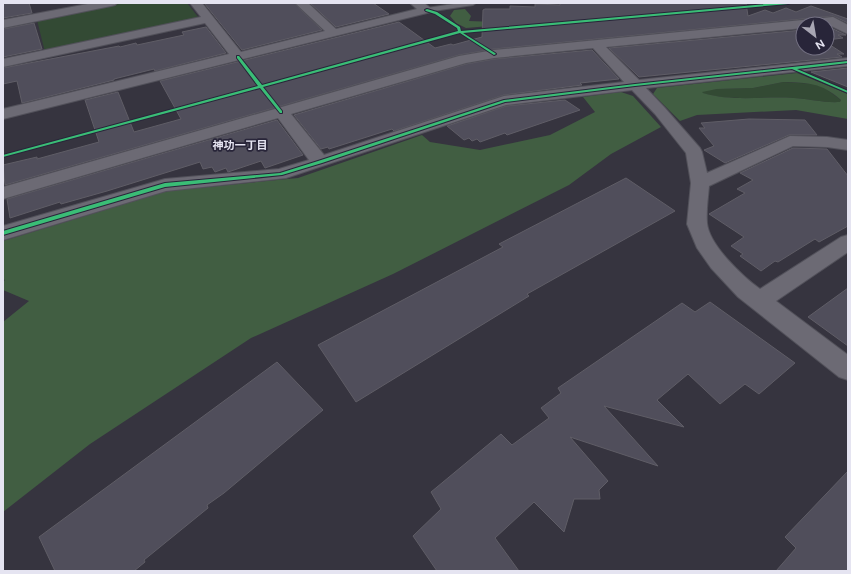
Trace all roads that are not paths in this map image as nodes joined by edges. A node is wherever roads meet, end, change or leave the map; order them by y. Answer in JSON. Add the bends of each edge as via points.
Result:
{"nodes":[{"id":1,"x":111,"y":3,"type":"edge"},
{"id":2,"x":196,"y":3,"type":"edge"},
{"id":3,"x":301,"y":3,"type":"edge"},
{"id":4,"x":473,"y":3,"type":"edge"},
{"id":5,"x":422,"y":7,"type":"edge"},
{"id":6,"x":208,"y":19,"type":"junction"},
{"id":7,"x":835,"y":22,"type":"edge"},
{"id":8,"x":3,"y":24,"type":"edge"},
{"id":9,"x":795,"y":25,"type":"edge"},
{"id":10,"x":848,"y":30,"type":"edge"},
{"id":11,"x":334,"y":33,"type":"junction"},
{"id":12,"x":596,"y":44,"type":"junction"},
{"id":13,"x":238,"y":57,"type":"junction"},
{"id":14,"x":848,"y":62,"type":"edge"},
{"id":15,"x":3,"y":63,"type":"edge"},
{"id":16,"x":636,"y":85,"type":"junction"},
{"id":17,"x":281,"y":112,"type":"junction"},
{"id":18,"x":3,"y":114,"type":"edge"},
{"id":19,"x":848,"y":145,"type":"edge"},
{"id":20,"x":320,"y":162,"type":"junction"},
{"id":21,"x":700,"y":183,"type":"junction"},
{"id":22,"x":3,"y":193,"type":"edge"},
{"id":23,"x":3,"y":233,"type":"edge"},
{"id":24,"x":848,"y":242,"type":"edge"},
{"id":25,"x":759,"y":301,"type":"junction"},
{"id":26,"x":848,"y":369,"type":"edge"}],
"edges":[{"from":1,"to":8,"type":"street"},
{"from":2,"to":6,"type":"street"},
{"from":3,"to":11,"type":"street"},
{"from":4,"to":5,"type":"lane"},
{"from":5,"to":11,"type":"street"},
{"from":6,"to":13,"type":"street"},
{"from":6,"to":15,"type":"street"},
{"from":7,"to":10,"type":"street"},
{"from":9,"to":12,"type":"street"},
{"from":11,"to":13,"type":"street"},
{"from":12,"to":16,"type":"street"},
{"from":12,"to":17,"type":"street","via":[[464,59]]},
{"from":13,"to":18,"type":"street"},
{"from":14,"to":16,"type":"street"},
{"from":16,"to":20,"type":"street","via":[[504,101]]},
{"from":16,"to":21,"type":"street","via":[[694,152]]},
{"from":17,"to":20,"type":"street"},
{"from":17,"to":22,"type":"street"},
{"from":19,"to":21,"type":"street","via":[[790,141]]},
{"from":20,"to":23,"type":"street","via":[[280,174],[165,185]]},
{"from":21,"to":25,"type":"street","via":[[697,224],[701,236],[725,272]]},
{"from":24,"to":25,"type":"street"},
{"from":25,"to":26,"type":"street"}]}
